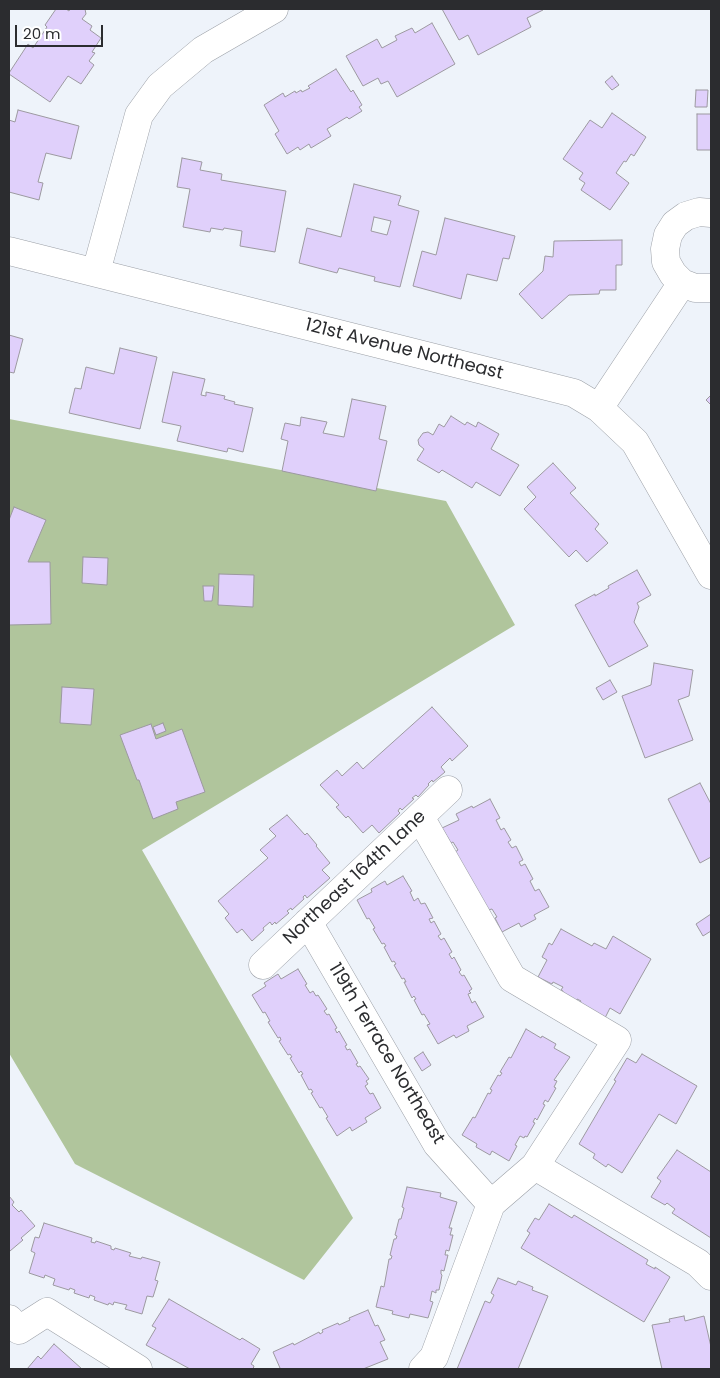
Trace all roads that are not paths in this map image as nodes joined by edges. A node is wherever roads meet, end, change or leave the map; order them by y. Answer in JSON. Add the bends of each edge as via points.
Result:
{"nodes":[{"id":1,"x":274,"y":9,"type":"edge"},
{"id":2,"x":711,"y":213,"type":"edge"},
{"id":3,"x":9,"y":251,"type":"edge"},
{"id":4,"x":96,"y":272,"type":"junction"},
{"id":5,"x":682,"y":283,"type":"junction"},
{"id":6,"x":711,"y":288,"type":"edge"},
{"id":7,"x":599,"y":408,"type":"junction"},
{"id":8,"x":711,"y":576,"type":"edge"},
{"id":9,"x":448,"y":790,"type":"dead end"},
{"id":10,"x":420,"y":817,"type":"junction"},
{"id":11,"x":308,"y":922,"type":"junction"},
{"id":12,"x":263,"y":965,"type":"dead end"},
{"id":13,"x":535,"y":1166,"type":"junction"},
{"id":14,"x":491,"y":1204,"type":"junction"},
{"id":15,"x":711,"y":1276,"type":"edge"},
{"id":16,"x":12,"y":1333,"type":"edge"},
{"id":17,"x":138,"y":1369,"type":"edge"},
{"id":18,"x":423,"y":1369,"type":"edge"}],
"edges":[{"from":1,"to":4,"type":"street","via":[[203,50],[160,86],[139,115]]},
{"from":2,"to":5,"type":"street","via":[[686,216],[675,224],[668,236],[666,262]]},
{"from":3,"to":4,"type":"street","name":"121st Avenue Northeast"},
{"from":4,"to":7,"type":"street","name":"121st Avenue Northeast","via":[[574,392]]},
{"from":5,"to":6,"type":"street","via":[[695,288]]},
{"from":5,"to":7,"type":"street"},
{"from":7,"to":8,"type":"street","name":"121st Avenue Northeast","via":[[635,442]]},
{"from":9,"to":10,"type":"street","name":"Northeast 164th Lane"},
{"from":10,"to":11,"type":"street","name":"Northeast 164th Lane"},
{"from":10,"to":13,"type":"street","via":[[512,978],[617,1040]]},
{"from":11,"to":12,"type":"street","name":"Northeast 164th Lane"},
{"from":11,"to":14,"type":"street","name":"119th Terrace Northeast","via":[[437,1144]]},
{"from":13,"to":14,"type":"street"},
{"from":13,"to":15,"type":"street","via":[[698,1263]]},
{"from":14,"to":18,"type":"street","via":[[434,1357]]},
{"from":16,"to":17,"type":"street","via":[[47,1312]]}]}
